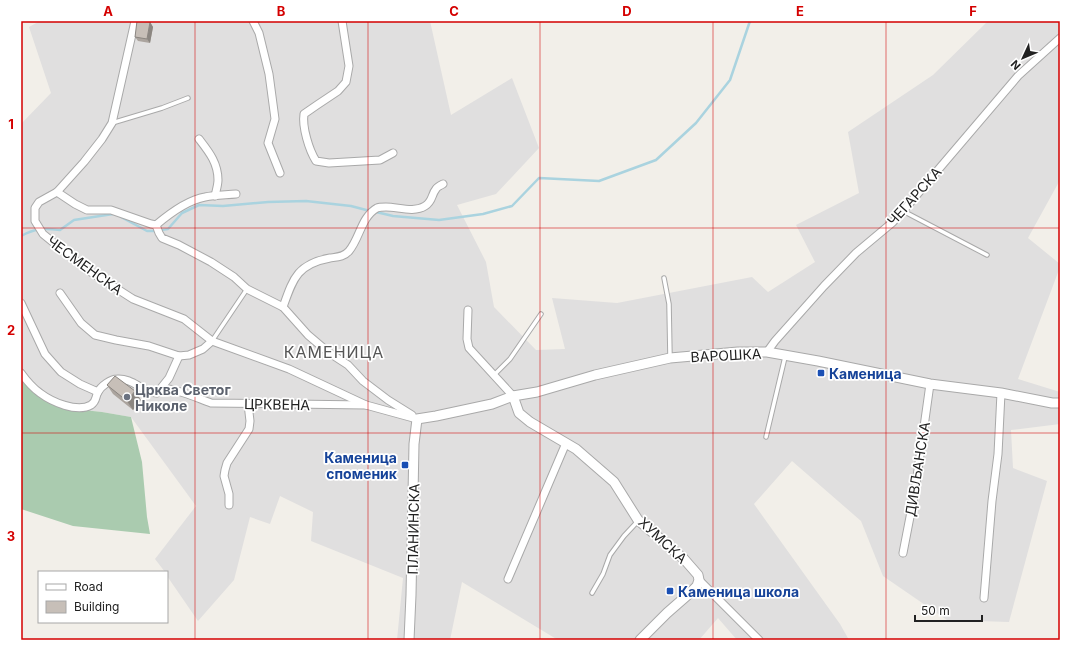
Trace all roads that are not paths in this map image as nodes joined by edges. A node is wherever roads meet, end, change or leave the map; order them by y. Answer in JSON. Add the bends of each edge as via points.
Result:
{"nodes":[{"id":1,"x":135,"y":21,"type":"edge"},
{"id":2,"x":253,"y":21,"type":"edge"},
{"id":3,"x":342,"y":21,"type":"edge"},
{"id":4,"x":1060,"y":38,"type":"edge"},
{"id":5,"x":188,"y":98,"type":"dead end"},
{"id":6,"x":112,"y":123,"type":"junction"},
{"id":7,"x":199,"y":139,"type":"dead end"},
{"id":8,"x":393,"y":153,"type":"dead end"},
{"id":9,"x":280,"y":173,"type":"dead end"},
{"id":10,"x":443,"y":184,"type":"dead end"},
{"id":11,"x":57,"y":192,"type":"junction"},
{"id":12,"x":236,"y":194,"type":"dead end"},
{"id":13,"x":215,"y":196,"type":"junction"},
{"id":14,"x":904,"y":211,"type":"junction"},
{"id":15,"x":156,"y":225,"type":"junction"},
{"id":16,"x":987,"y":255,"type":"dead end"},
{"id":17,"x":664,"y":278,"type":"dead end"},
{"id":18,"x":247,"y":290,"type":"junction"},
{"id":19,"x":60,"y":293,"type":"dead end"},
{"id":20,"x":21,"y":303,"type":"edge"},
{"id":21,"x":283,"y":307,"type":"junction"},
{"id":22,"x":468,"y":310,"type":"dead end"},
{"id":23,"x":541,"y":314,"type":"dead end"},
{"id":24,"x":212,"y":341,"type":"junction"},
{"id":25,"x":767,"y":352,"type":"junction"},
{"id":26,"x":179,"y":356,"type":"junction"},
{"id":27,"x":786,"y":356,"type":"junction"},
{"id":28,"x":670,"y":358,"type":"junction"},
{"id":29,"x":21,"y":373,"type":"edge"},
{"id":30,"x":493,"y":376,"type":"junction"},
{"id":31,"x":930,"y":384,"type":"junction"},
{"id":32,"x":98,"y":392,"type":"junction"},
{"id":33,"x":157,"y":393,"type":"junction"},
{"id":34,"x":1002,"y":393,"type":"junction"},
{"id":35,"x":512,"y":396,"type":"junction"},
{"id":36,"x":1060,"y":403,"type":"edge"},
{"id":37,"x":248,"y":404,"type":"junction"},
{"id":38,"x":366,"y":405,"type":"junction"},
{"id":39,"x":417,"y":419,"type":"junction"},
{"id":40,"x":766,"y":436,"type":"dead end"},
{"id":41,"x":566,"y":443,"type":"junction"},
{"id":42,"x":229,"y":505,"type":"dead end"},
{"id":43,"x":638,"y":520,"type":"junction"},
{"id":44,"x":903,"y":553,"type":"dead end"},
{"id":45,"x":508,"y":579,"type":"dead end"},
{"id":46,"x":699,"y":580,"type":"junction"},
{"id":47,"x":592,"y":593,"type":"dead end"},
{"id":48,"x":984,"y":598,"type":"dead end"},
{"id":49,"x":409,"y":640,"type":"edge"},
{"id":50,"x":640,"y":640,"type":"edge"},
{"id":51,"x":759,"y":640,"type":"edge"}],
"edges":[{"from":1,"to":6,"type":"street"},
{"from":2,"to":9,"type":"street","via":[[259,33],[269,74],[275,119],[268,143]]},
{"from":3,"to":8,"type":"street","via":[[349,66],[346,82],[338,91],[304,114],[303,122],[312,155],[316,161],[329,163],[380,160]]},
{"from":4,"to":14,"type":"street","name":"ЧЕГАРСКА","via":[[1018,76]]},
{"from":5,"to":6,"type":"lane"},
{"from":6,"to":11,"type":"street","via":[[84,162]]},
{"from":7,"to":13,"type":"street","via":[[212,156],[216,168],[218,180]]},
{"from":10,"to":21,"type":"street","via":[[436,188],[431,201],[425,206],[416,209],[378,208],[369,215],[355,241],[343,256],[318,260],[303,268],[292,282]]},
{"from":11,"to":15,"type":"street","via":[[88,210],[111,210]]},
{"from":11,"to":24,"type":"street","name":"ЧЕСМЕНСКА","via":[[39,202],[35,208],[36,221],[43,234],[86,269],[133,299],[184,319]]},
{"from":12,"to":13,"type":"street"},
{"from":13,"to":15,"type":"street","via":[[203,197],[186,204]]},
{"from":14,"to":16,"type":"lane"},
{"from":14,"to":25,"type":"street","name":"ЧЕГАРСКА","via":[[856,253]]},
{"from":15,"to":18,"type":"street","via":[[162,238],[211,262],[234,277]]},
{"from":17,"to":28,"type":"lane","via":[[669,304]]},
{"from":18,"to":21,"type":"street"},
{"from":18,"to":24,"type":"lane"},
{"from":19,"to":26,"type":"street","via":[[81,323],[95,335],[149,346]]},
{"from":20,"to":32,"type":"street","via":[[45,354],[61,372]]},
{"from":21,"to":39,"type":"street","via":[[308,335],[328,352],[348,365],[363,381],[388,400]]},
{"from":22,"to":30,"type":"street","via":[[469,348]]},
{"from":23,"to":30,"type":"lane","via":[[510,359]]},
{"from":24,"to":26,"type":"street","via":[[203,349]]},
{"from":24,"to":38,"type":"street","name":"ЧЕСМЕНСКА","via":[[289,369]]},
{"from":25,"to":27,"type":"street","name":"ВАРОШКА"},
{"from":25,"to":28,"type":"street","name":"ВАРОШКА"},
{"from":26,"to":33,"type":"street","via":[[169,378]]},
{"from":27,"to":31,"type":"street","name":"ВАРОШКА"},
{"from":27,"to":40,"type":"lane"},
{"from":28,"to":35,"type":"street","name":"ВАРОШКА"},
{"from":29,"to":32,"type":"street","name":"ЦРКВЕНА","via":[[40,393],[59,404],[85,407],[95,401]]},
{"from":30,"to":35,"type":"street"},
{"from":31,"to":34,"type":"street","name":"ВАРОШКА"},
{"from":31,"to":44,"type":"street","name":"ДИВЉАНСКА","via":[[915,491]]},
{"from":32,"to":33,"type":"street","name":"ЦРКВЕНА","via":[[106,383],[116,378]]},
{"from":33,"to":37,"type":"street","name":"ЦРКВЕНА","via":[[169,389],[189,394],[211,404]]},
{"from":34,"to":36,"type":"street","name":"ВАРОШКА"},
{"from":34,"to":48,"type":"street"},
{"from":35,"to":39,"type":"street","name":"ЦРКВЕНА","via":[[492,404]]},
{"from":35,"to":41,"type":"street","name":"ХУМСКА","via":[[520,413],[530,422]]},
{"from":37,"to":38,"type":"street","name":"ЦРКВЕНА"},
{"from":37,"to":42,"type":"street","via":[[249,429],[225,470]]},
{"from":38,"to":39,"type":"street","name":"ЦРКВЕНА"},
{"from":39,"to":49,"type":"street","name":"ПЛАНИНСКА","via":[[414,444]]},
{"from":41,"to":43,"type":"street","name":"ХУМСКА","via":[[614,482]]},
{"from":41,"to":45,"type":"street"},
{"from":43,"to":46,"type":"street","name":"ХУМСКА","via":[[693,568]]},
{"from":43,"to":47,"type":"lane","via":[[610,555]]},
{"from":46,"to":50,"type":"street","via":[[692,592]]},
{"from":46,"to":51,"type":"street","name":"ХУМСКА"}]}
